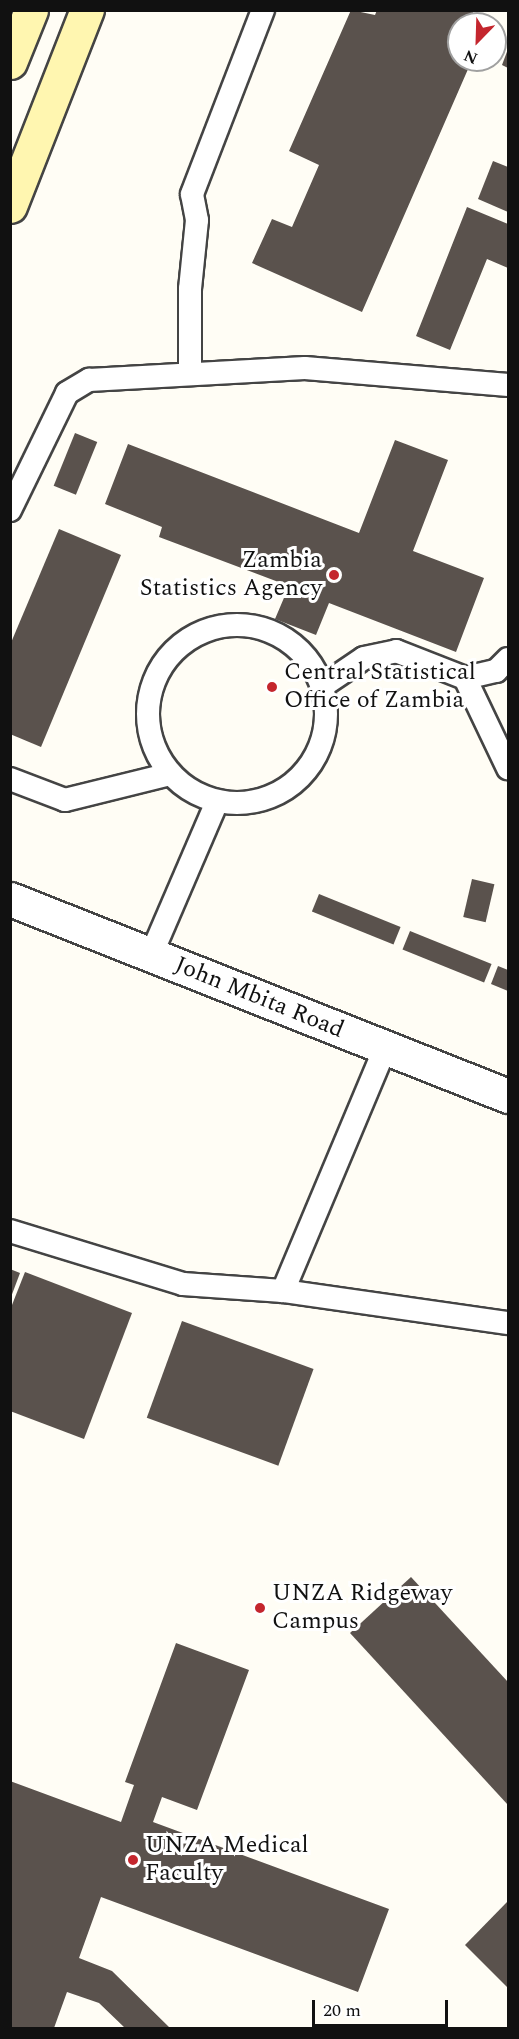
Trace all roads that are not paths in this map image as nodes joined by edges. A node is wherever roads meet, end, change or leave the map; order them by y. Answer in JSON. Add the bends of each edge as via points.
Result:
{"nodes":[{"id":1,"x":32,"y":10,"type":"edge"},
{"id":2,"x":87,"y":10,"type":"edge"},
{"id":3,"x":263,"y":10,"type":"edge"},
{"id":4,"x":10,"y":62,"type":"edge"},
{"id":5,"x":10,"y":206,"type":"edge"},
{"id":6,"x":190,"y":372,"type":"junction"},
{"id":7,"x":508,"y":385,"type":"edge"},
{"id":8,"x":10,"y":510,"type":"edge"},
{"id":9,"x":508,"y":659,"type":"edge"},
{"id":10,"x":465,"y":678,"type":"junction"},
{"id":11,"x":324,"y":685,"type":"junction"},
{"id":12,"x":508,"y":768,"type":"edge"},
{"id":13,"x":170,"y":774,"type":"junction"},
{"id":14,"x":10,"y":779,"type":"edge"},
{"id":15,"x":216,"y":804,"type":"junction"},
{"id":16,"x":10,"y":899,"type":"edge"},
{"id":17,"x":151,"y":955,"type":"junction"},
{"id":18,"x":385,"y":1048,"type":"junction"},
{"id":19,"x":508,"y":1096,"type":"edge"},
{"id":20,"x":10,"y":1231,"type":"edge"},
{"id":21,"x":283,"y":1291,"type":"junction"},
{"id":22,"x":508,"y":1323,"type":"edge"}],
"edges":[{"from":1,"to":4,"type":"main road"},
{"from":2,"to":5,"type":"main road"},
{"from":3,"to":6,"type":"lane","via":[[192,194],[197,220],[190,289]]},
{"from":6,"to":7,"type":"lane","via":[[305,368]]},
{"from":6,"to":8,"type":"lane","via":[[89,380],[67,393]]},
{"from":9,"to":10,"type":"lane","via":[[496,671]]},
{"from":10,"to":11,"type":"lane","via":[[396,651],[364,658]]},
{"from":10,"to":12,"type":"lane"},
{"from":11,"to":13,"type":"lane","via":[[307,657],[283,636],[263,629],[222,625],[192,636],[168,657],[158,676],[147,717],[151,747]]},
{"from":11,"to":15,"type":"lane","via":[[325,723],[313,760],[287,789],[253,805]]},
{"from":13,"to":14,"type":"lane","via":[[65,800]]},
{"from":13,"to":15,"type":"lane","via":[[191,792]]},
{"from":15,"to":17,"type":"lane"},
{"from":16,"to":17,"type":"street","name":"John Mbita Road"},
{"from":17,"to":18,"type":"street","name":"John Mbita Road"},
{"from":18,"to":19,"type":"street","name":"John Mbita Road"},
{"from":18,"to":21,"type":"lane"},
{"from":20,"to":21,"type":"lane","via":[[183,1284]]},
{"from":21,"to":22,"type":"lane"}]}
